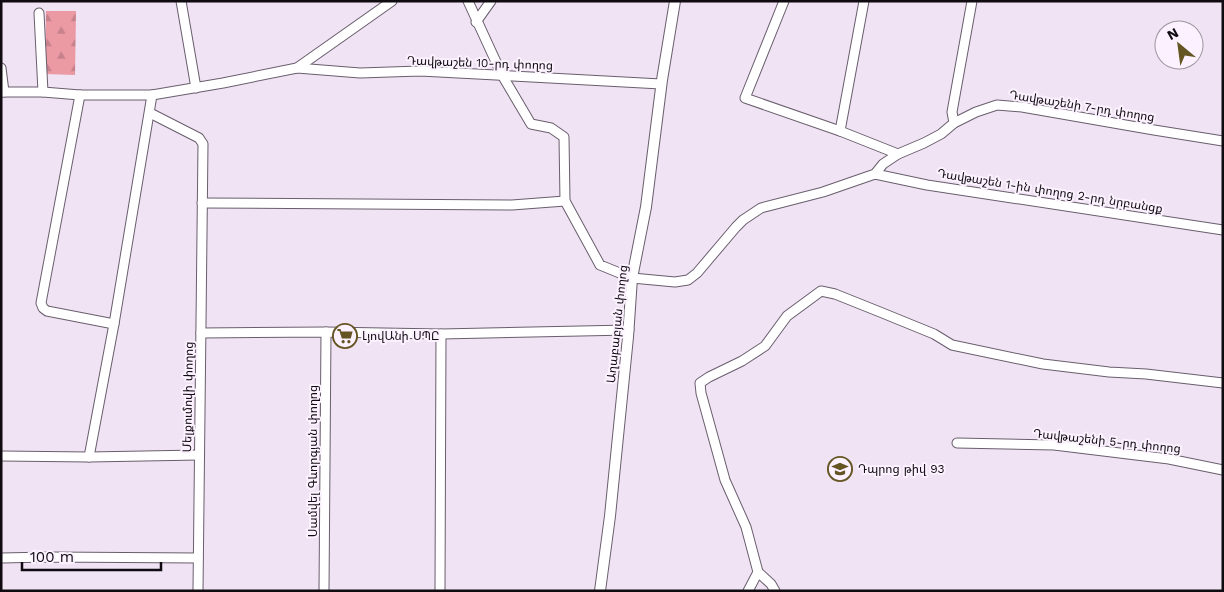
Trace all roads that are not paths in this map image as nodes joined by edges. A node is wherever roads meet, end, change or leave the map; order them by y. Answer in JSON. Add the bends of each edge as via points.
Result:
{"nodes":[{"id":1,"x":181,"y":1,"type":"edge"},
{"id":2,"x":392,"y":1,"type":"edge"},
{"id":3,"x":468,"y":1,"type":"edge"},
{"id":4,"x":491,"y":1,"type":"edge"},
{"id":5,"x":676,"y":1,"type":"edge"},
{"id":6,"x":784,"y":1,"type":"edge"},
{"id":7,"x":864,"y":1,"type":"edge"},
{"id":8,"x":972,"y":1,"type":"edge"},
{"id":9,"x":39,"y":13,"type":"dead end"},
{"id":10,"x":476,"y":22,"type":"junction"},
{"id":11,"x":1,"y":68,"type":"edge"},
{"id":12,"x":297,"y":68,"type":"junction"},
{"id":13,"x":502,"y":75,"type":"junction"},
{"id":14,"x":662,"y":84,"type":"junction"},
{"id":15,"x":196,"y":88,"type":"junction"},
{"id":16,"x":3,"y":92,"type":"edge"},
{"id":17,"x":43,"y":92,"type":"junction"},
{"id":18,"x":80,"y":95,"type":"junction"},
{"id":19,"x":152,"y":95,"type":"junction"},
{"id":20,"x":150,"y":113,"type":"junction"},
{"id":21,"x":954,"y":123,"type":"junction"},
{"id":22,"x":840,"y":131,"type":"junction"},
{"id":23,"x":1223,"y":141,"type":"edge"},
{"id":24,"x":898,"y":154,"type":"junction"},
{"id":25,"x":875,"y":174,"type":"junction"},
{"id":26,"x":565,"y":201,"type":"junction"},
{"id":27,"x":202,"y":203,"type":"junction"},
{"id":28,"x":1223,"y":230,"type":"edge"},
{"id":29,"x":632,"y":278,"type":"junction"},
{"id":30,"x":114,"y":324,"type":"junction"},
{"id":31,"x":629,"y":330,"type":"junction"},
{"id":32,"x":326,"y":332,"type":"junction"},
{"id":33,"x":201,"y":333,"type":"junction"},
{"id":34,"x":441,"y":334,"type":"junction"},
{"id":35,"x":1223,"y":383,"type":"edge"},
{"id":36,"x":957,"y":443,"type":"dead end"},
{"id":37,"x":199,"y":454,"type":"junction"},
{"id":38,"x":1,"y":456,"type":"edge"},
{"id":39,"x":90,"y":457,"type":"junction"},
{"id":40,"x":1223,"y":470,"type":"edge"},
{"id":41,"x":1,"y":558,"type":"edge"},
{"id":42,"x":198,"y":558,"type":"junction"},
{"id":43,"x":758,"y":572,"type":"junction"},
{"id":44,"x":198,"y":591,"type":"edge"},
{"id":45,"x":324,"y":591,"type":"edge"},
{"id":46,"x":440,"y":591,"type":"edge"},
{"id":47,"x":600,"y":591,"type":"edge"},
{"id":48,"x":748,"y":591,"type":"edge"},
{"id":49,"x":775,"y":591,"type":"edge"}],
"edges":[{"from":1,"to":15,"type":"street"},
{"from":2,"to":12,"type":"street"},
{"from":3,"to":10,"type":"street"},
{"from":4,"to":10,"type":"street"},
{"from":5,"to":14,"type":"street","name":"Աղաբաբյան փողոց"},
{"from":6,"to":22,"type":"street","via":[[745,98]]},
{"from":7,"to":22,"type":"street"},
{"from":8,"to":21,"type":"street","via":[[952,112]]},
{"from":9,"to":17,"type":"street"},
{"from":10,"to":13,"type":"street"},
{"from":11,"to":16,"type":"street"},
{"from":12,"to":13,"type":"street","name":"Դավթաշեն 10-րդ փողոց","via":[[360,73],[420,71]]},
{"from":12,"to":15,"type":"street"},
{"from":13,"to":14,"type":"street","name":"Դավթաշեն 10-րդ փողոց"},
{"from":13,"to":26,"type":"street","via":[[531,124],[551,128],[564,137]]},
{"from":14,"to":29,"type":"street","name":"Աղաբաբյան փողոց","via":[[646,207]]},
{"from":15,"to":19,"type":"street"},
{"from":16,"to":17,"type":"street"},
{"from":17,"to":18,"type":"street"},
{"from":18,"to":19,"type":"street"},
{"from":18,"to":30,"type":"street","via":[[41,303],[47,311]]},
{"from":19,"to":20,"type":"street"},
{"from":20,"to":27,"type":"street","name":"Մելքումովի փողոց","via":[[199,138],[203,144]]},
{"from":20,"to":30,"type":"street"},
{"from":21,"to":23,"type":"street","name":"Դավթաշենի 7-րդ փողոց","via":[[997,105]]},
{"from":21,"to":24,"type":"street","name":"Դավթաշենի 7-րդ փողոց","via":[[941,134]]},
{"from":22,"to":24,"type":"street"},
{"from":24,"to":25,"type":"street","name":"Դավթաշենի 7-րդ փողոց"},
{"from":25,"to":28,"type":"street","name":"Դավթաշեն 1-ին փողոց 2-րդ նրբանցք","via":[[926,185]]},
{"from":25,"to":29,"type":"street","name":"Դավթաշենի 7-րդ փողոց","via":[[761,208],[743,220],[688,280]]},
{"from":26,"to":27,"type":"street","via":[[512,205]]},
{"from":26,"to":29,"type":"street","name":"Դավթաշենի 7-րդ փողոց","via":[[600,265]]},
{"from":27,"to":33,"type":"street","name":"Մելքումովի փողոց"},
{"from":29,"to":31,"type":"street","name":"Աղաբաբյան փողոց"},
{"from":30,"to":39,"type":"street"},
{"from":31,"to":34,"type":"street"},
{"from":31,"to":47,"type":"street","name":"Աղաբաբյան փողոց"},
{"from":32,"to":33,"type":"street"},
{"from":32,"to":34,"type":"street"},
{"from":32,"to":45,"type":"street","name":"Սամվել Գևորգյան փողոց"},
{"from":33,"to":37,"type":"street","name":"Մելքումովի փողոց"},
{"from":34,"to":46,"type":"street"},
{"from":35,"to":43,"type":"street","via":[[1044,364],[952,345],[934,334],[821,291],[787,316],[765,346],[742,362],[700,383],[725,480],[746,527]]},
{"from":36,"to":40,"type":"street","name":"Դավթաշենի 5-րդ փողոց","via":[[1054,445],[1169,459]]},
{"from":37,"to":39,"type":"street"},
{"from":37,"to":42,"type":"street","name":"Մելքումովի փողոց"},
{"from":38,"to":39,"type":"street"},
{"from":41,"to":42,"type":"street"},
{"from":42,"to":44,"type":"street","name":"Մելքումովի փողոց"},
{"from":43,"to":48,"type":"street"},
{"from":43,"to":49,"type":"street"}]}
